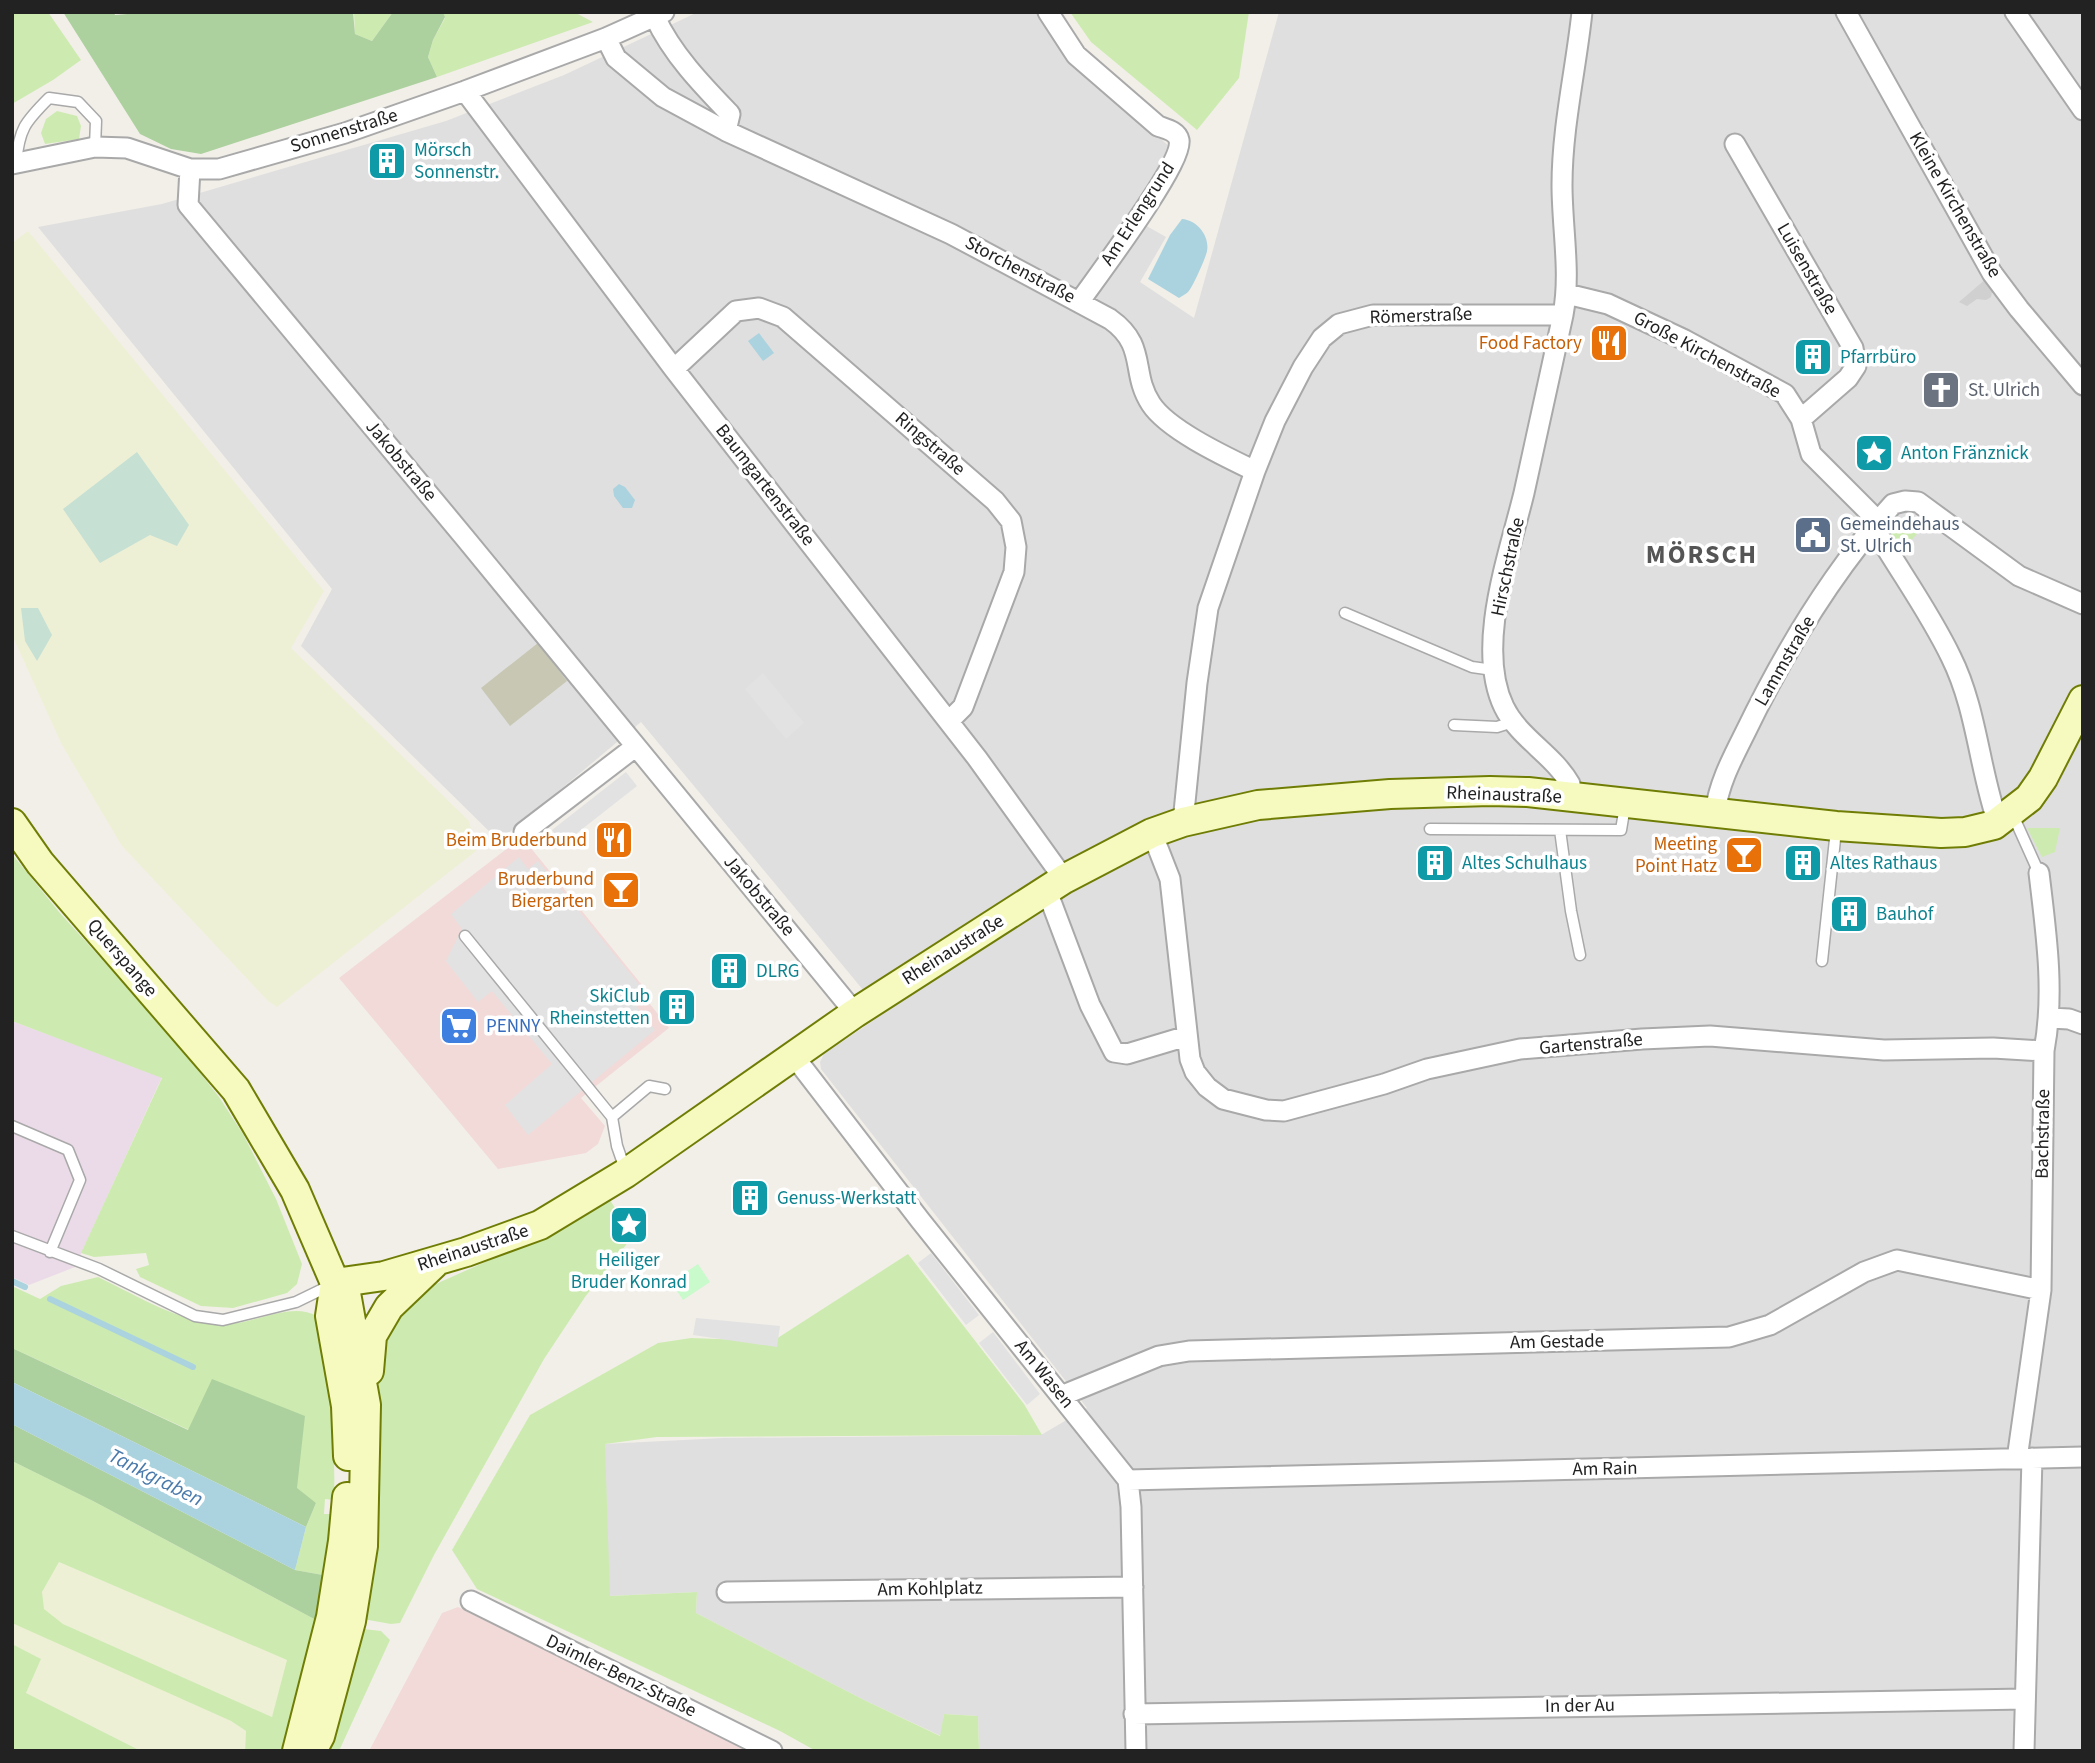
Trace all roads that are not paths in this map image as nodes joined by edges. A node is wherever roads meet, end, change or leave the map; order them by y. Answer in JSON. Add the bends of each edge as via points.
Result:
{"nodes":[{"id":1,"x":1048,"y":12,"type":"edge"},
{"id":2,"x":1582,"y":12,"type":"edge"},
{"id":3,"x":1846,"y":12,"type":"edge"},
{"id":4,"x":2015,"y":12,"type":"edge"},
{"id":5,"x":660,"y":14,"type":"edge"},
{"id":6,"x":606,"y":38,"type":"junction"},
{"id":7,"x":465,"y":91,"type":"junction"},
{"id":8,"x":2083,"y":110,"type":"edge"},
{"id":9,"x":726,"y":131,"type":"junction"},
{"id":10,"x":1735,"y":144,"type":"dead end"},
{"id":11,"x":95,"y":147,"type":"junction"},
{"id":12,"x":14,"y":164,"type":"edge"},
{"id":13,"x":190,"y":169,"type":"junction"},
{"id":14,"x":1567,"y":294,"type":"junction"},
{"id":15,"x":1080,"y":301,"type":"junction"},
{"id":16,"x":1563,"y":315,"type":"junction"},
{"id":17,"x":674,"y":369,"type":"junction"},
{"id":18,"x":2083,"y":385,"type":"edge"},
{"id":19,"x":1801,"y":419,"type":"junction"},
{"id":20,"x":1255,"y":471,"type":"junction"},
{"id":21,"x":1875,"y":525,"type":"junction"},
{"id":22,"x":2083,"y":604,"type":"edge"},
{"id":23,"x":1345,"y":613,"type":"dead end"},
{"id":24,"x":1493,"y":670,"type":"junction"},
{"id":25,"x":2083,"y":700,"type":"edge"},
{"id":26,"x":949,"y":721,"type":"junction"},
{"id":27,"x":1513,"y":722,"type":"junction"},
{"id":28,"x":1454,"y":725,"type":"dead end"},
{"id":29,"x":635,"y":747,"type":"junction"},
{"id":30,"x":1567,"y":797,"type":"junction"},
{"id":31,"x":1626,"y":802,"type":"junction"},
{"id":32,"x":1715,"y":812,"type":"junction"},
{"id":33,"x":2005,"y":818,"type":"junction"},
{"id":34,"x":1183,"y":822,"type":"junction"},
{"id":35,"x":12,"y":823,"type":"edge"},
{"id":36,"x":1836,"y":826,"type":"junction"},
{"id":37,"x":1430,"y":829,"type":"dead end"},
{"id":38,"x":1560,"y":830,"type":"junction"},
{"id":39,"x":524,"y":832,"type":"dead end"},
{"id":40,"x":1152,"y":833,"type":"junction"},
{"id":41,"x":2039,"y":873,"type":"joint"},
{"id":42,"x":1055,"y":885,"type":"junction"},
{"id":43,"x":465,"y":936,"type":"dead end"},
{"id":44,"x":1580,"y":955,"type":"dead end"},
{"id":45,"x":1822,"y":961,"type":"dead end"},
{"id":46,"x":855,"y":1013,"type":"junction"},
{"id":47,"x":2050,"y":1018,"type":"junction"},
{"id":48,"x":2083,"y":1024,"type":"edge"},
{"id":49,"x":1187,"y":1037,"type":"junction"},
{"id":50,"x":2044,"y":1051,"type":"junction"},
{"id":51,"x":793,"y":1055,"type":"junction"},
{"id":52,"x":664,"y":1088,"type":"dead end"},
{"id":53,"x":612,"y":1117,"type":"junction"},
{"id":54,"x":12,"y":1126,"type":"edge"},
{"id":55,"x":626,"y":1173,"type":"junction"},
{"id":56,"x":12,"y":1236,"type":"edge"},
{"id":57,"x":50,"y":1252,"type":"junction"},
{"id":58,"x":439,"y":1260,"type":"junction"},
{"id":59,"x":335,"y":1283,"type":"junction"},
{"id":60,"x":2041,"y":1290,"type":"junction"},
{"id":61,"x":1061,"y":1396,"type":"junction"},
{"id":62,"x":366,"y":1401,"type":"junction"},
{"id":63,"x":2083,"y":1457,"type":"edge"},
{"id":64,"x":2024,"y":1459,"type":"junction"},
{"id":65,"x":1128,"y":1480,"type":"junction"},
{"id":66,"x":1133,"y":1587,"type":"junction"},
{"id":67,"x":727,"y":1591,"type":"dead end"},
{"id":68,"x":471,"y":1601,"type":"dead end"},
{"id":69,"x":2025,"y":1699,"type":"junction"},
{"id":70,"x":1134,"y":1714,"type":"junction"},
{"id":71,"x":739,"y":1743,"type":"edge"},
{"id":72,"x":297,"y":1751,"type":"edge"},
{"id":73,"x":312,"y":1751,"type":"edge"},
{"id":74,"x":772,"y":1751,"type":"edge"},
{"id":75,"x":1136,"y":1751,"type":"edge"},
{"id":76,"x":2024,"y":1751,"type":"edge"}],
"edges":[{"from":1,"to":15,"type":"street","name":"Am Erlengrund","via":[[1076,55],[1179,139],[1179,151],[1148,204]]},
{"from":2,"to":14,"type":"street","via":[[1562,182]]},
{"from":3,"to":18,"type":"street","name":"Kleine Kirchenstraße","via":[[1992,273]]},
{"from":4,"to":8,"type":"street"},
{"from":5,"to":6,"type":"street","name":"Sonnenstraße"},
{"from":5,"to":9,"type":"street","via":[[665,37],[730,114]]},
{"from":6,"to":7,"type":"street","name":"Sonnenstraße"},
{"from":6,"to":9,"type":"street","name":"Storchenstraße","via":[[616,58],[663,97]]},
{"from":7,"to":13,"type":"street","name":"Sonnenstraße","via":[[219,169]]},
{"from":7,"to":17,"type":"street","name":"Baumgartenstraße"},
{"from":9,"to":15,"type":"street","name":"Storchenstraße","via":[[951,234]]},
{"from":10,"to":19,"type":"street","name":"Luisenstraße","via":[[1853,348],[1856,366],[1848,378]]},
{"from":11,"to":12,"type":"street","name":"Sonnenstraße"},
{"from":11,"to":12,"type":"lane","via":[[96,121],[78,102],[49,98],[19,136]]},
{"from":11,"to":13,"type":"street","name":"Sonnenstraße","via":[[127,148]]},
{"from":13,"to":29,"type":"street","name":"Jakobstraße","via":[[188,205]]},
{"from":14,"to":16,"type":"street"},
{"from":14,"to":19,"type":"street","name":"Große Kirchenstraße","via":[[1608,304],[1685,340],[1785,394]]},
{"from":15,"to":20,"type":"street","name":"Storchenstraße","via":[[1130,336],[1149,401],[1157,411],[1218,453]]},
{"from":16,"to":20,"type":"street","name":"Römerstraße","via":[[1373,315],[1339,324],[1322,338],[1303,367]]},
{"from":16,"to":24,"type":"street","name":"Hirschstraße","via":[[1497,601]]},
{"from":17,"to":26,"type":"street","name":"Baumgartenstraße"},
{"from":17,"to":26,"type":"street","name":"Ringstraße","via":[[736,311],[759,308],[783,317],[995,500],[1011,521],[1014,572],[963,708]]},
{"from":19,"to":21,"type":"street","name":"Große Kirchenstraße","via":[[1811,453]]},
{"from":20,"to":34,"type":"street","name":"Römerstraße","via":[[1208,608]]},
{"from":21,"to":22,"type":"street","via":[[1893,505],[1919,502],[2019,576]]},
{"from":21,"to":32,"type":"street","name":"Lammstraße","via":[[1831,583],[1768,686],[1718,789]]},
{"from":21,"to":33,"type":"street","via":[[1952,658],[1974,723],[1990,800]]},
{"from":23,"to":24,"type":"lane","via":[[1472,667]]},
{"from":24,"to":27,"type":"street","name":"Hirschstraße"},
{"from":25,"to":33,"type":"street","via":[[2043,778],[2029,798]]},
{"from":26,"to":42,"type":"street","name":"Baumgartenstraße"},
{"from":27,"to":28,"type":"lane","via":[[1497,727]]},
{"from":27,"to":30,"type":"street","name":"Hirschstraße","via":[[1562,770],[1570,784]]},
{"from":29,"to":39,"type":"street"},
{"from":29,"to":46,"type":"street","name":"Jakobstraße"},
{"from":30,"to":31,"type":"street","name":"Rheinaustraße"},
{"from":30,"to":34,"type":"street","name":"Rheinaustraße","via":[[1490,791],[1390,794],[1258,805]]},
{"from":31,"to":32,"type":"street","name":"Rheinaustraße"},
{"from":31,"to":38,"type":"lane","name":"Rheinaustraße","via":[[1621,830]]},
{"from":32,"to":36,"type":"street","name":"Rheinaustraße"},
{"from":33,"to":36,"type":"street","name":"Rheinaustraße","via":[[1965,832]]},
{"from":33,"to":41,"type":"lane","name":"Bachstraße"},
{"from":34,"to":40,"type":"street","name":"Rheinaustraße"},
{"from":35,"to":59,"type":"street","name":"Querspange","via":[[40,863],[236,1090],[295,1190]]},
{"from":36,"to":45,"type":"lane"},
{"from":37,"to":38,"type":"lane","name":"Rheinaustraße"},
{"from":38,"to":44,"type":"lane"},
{"from":40,"to":42,"type":"street","name":"Rheinaustraße"},
{"from":40,"to":49,"type":"street","name":"Gartenstraße","via":[[1170,879]]},
{"from":41,"to":47,"type":"street","name":"Bachstraße","via":[[2048,945]]},
{"from":42,"to":46,"type":"street","name":"Rheinaustraße"},
{"from":42,"to":49,"type":"street","via":[[1090,1005],[1114,1052],[1127,1054]]},
{"from":43,"to":53,"type":"lane"},
{"from":46,"to":51,"type":"street","name":"Rheinaustraße"},
{"from":47,"to":48,"type":"street"},
{"from":47,"to":50,"type":"street","name":"Bachstraße"},
{"from":49,"to":50,"type":"street","name":"Gartenstraße","via":[[1195,1072],[1207,1087],[1244,1106],[1284,1111],[1427,1069],[1520,1049],[1642,1039],[1710,1037],[1884,1050]]},
{"from":50,"to":60,"type":"street","name":"Bachstraße"},
{"from":51,"to":55,"type":"street","name":"Rheinaustraße"},
{"from":51,"to":61,"type":"street","name":"Am Wasen"},
{"from":52,"to":53,"type":"lane","via":[[649,1086]]},
{"from":53,"to":55,"type":"lane"},
{"from":54,"to":57,"type":"lane","via":[[68,1150],[80,1180]]},
{"from":55,"to":58,"type":"street","name":"Rheinaustraße","via":[[540,1225]]},
{"from":56,"to":57,"type":"lane"},
{"from":57,"to":59,"type":"lane","via":[[99,1269],[194,1315],[223,1320],[296,1302]]},
{"from":58,"to":59,"type":"street","name":"Rheinaustraße","via":[[384,1276]]},
{"from":58,"to":62,"type":"street","via":[[389,1307],[372,1336]]},
{"from":59,"to":62,"type":"street","name":"Querspange","via":[[346,1293]]},
{"from":59,"to":72,"type":"street","via":[[330,1316],[346,1406],[349,1469],[344,1541],[331,1617]]},
{"from":60,"to":61,"type":"street","name":"Am Gestade","via":[[1897,1260],[1864,1272],[1770,1325],[1729,1337],[1189,1351],[1159,1356]]},
{"from":60,"to":64,"type":"street","name":"Bachstraße"},
{"from":61,"to":65,"type":"street","name":"Am Wasen"},
{"from":62,"to":73,"type":"street","via":[[363,1546],[351,1621]]},
{"from":63,"to":64,"type":"street","name":"Am Rain"},
{"from":64,"to":65,"type":"street","name":"Am Rain"},
{"from":64,"to":69,"type":"street","name":"Bachstraße"},
{"from":65,"to":66,"type":"street"},
{"from":66,"to":67,"type":"street","name":"Am Kohlplatz"},
{"from":66,"to":70,"type":"street"},
{"from":68,"to":71,"type":"street","name":"Daimler-Benz-Straße"},
{"from":69,"to":70,"type":"street","name":"In der Au"},
{"from":69,"to":76,"type":"street","name":"Bachstraße"},
{"from":70,"to":75,"type":"street"},
{"from":71,"to":74,"type":"street","name":"Daimler-Benz-Straße"}]}
